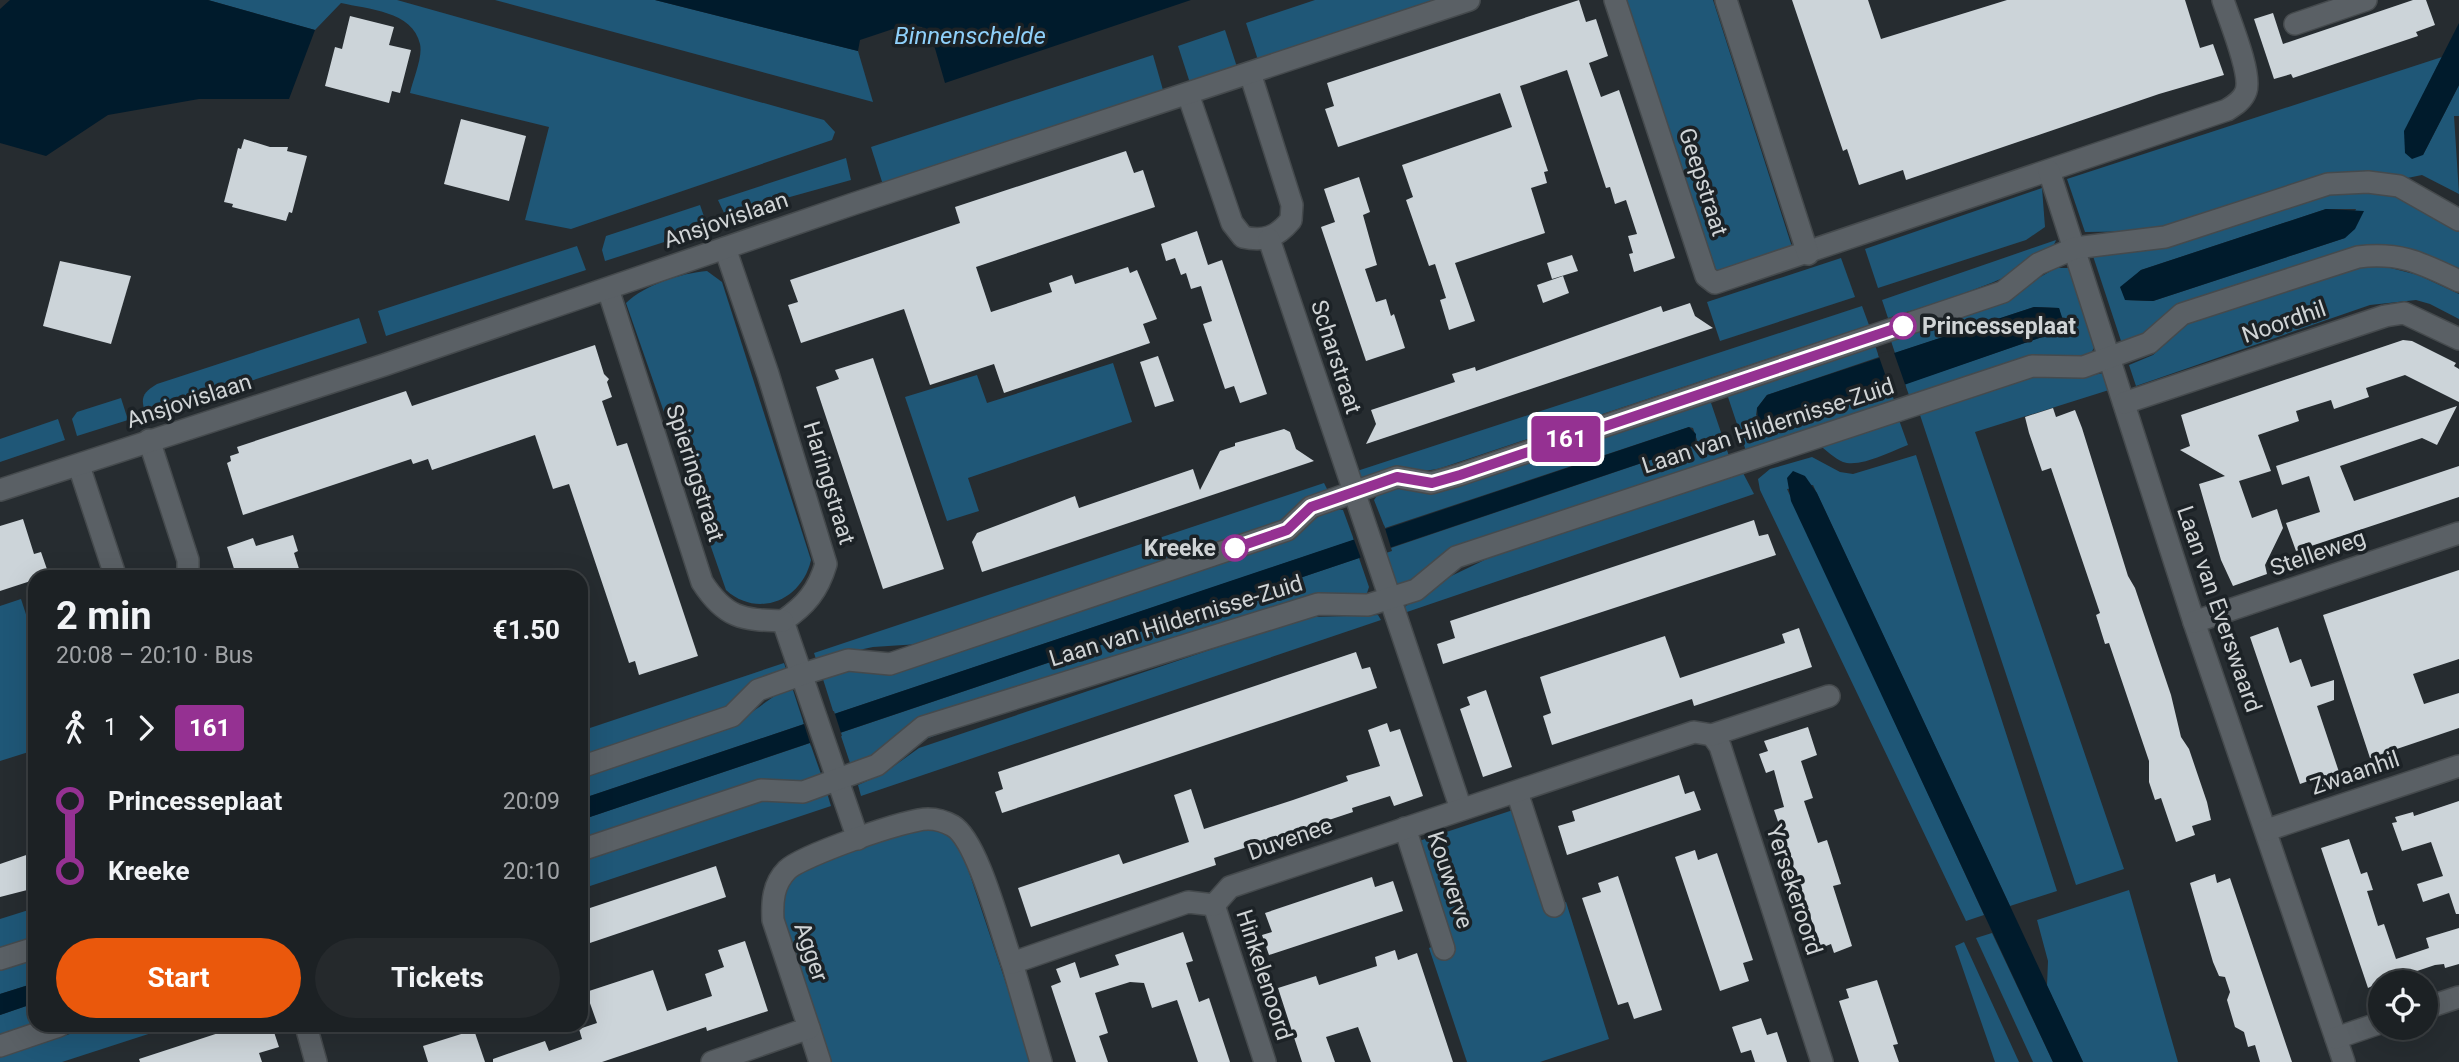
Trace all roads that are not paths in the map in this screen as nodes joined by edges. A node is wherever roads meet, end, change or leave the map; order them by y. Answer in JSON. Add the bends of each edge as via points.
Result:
{"nodes":[{"id":1,"x":1469,"y":0,"type":"edge"},
{"id":2,"x":1615,"y":0,"type":"edge"},
{"id":3,"x":1726,"y":0,"type":"edge"},
{"id":4,"x":2223,"y":0,"type":"edge"},
{"id":5,"x":2366,"y":0,"type":"edge"},
{"id":6,"x":2334,"y":5,"type":"edge"},
{"id":7,"x":2295,"y":24,"type":"dead end"},
{"id":8,"x":1250,"y":73,"type":"junction"},
{"id":9,"x":1188,"y":94,"type":"junction"},
{"id":10,"x":2049,"y":171,"type":"junction"},
{"id":11,"x":2459,"y":220,"type":"edge"},
{"id":12,"x":1269,"y":239,"type":"junction"},
{"id":13,"x":725,"y":248,"type":"junction"},
{"id":14,"x":2075,"y":248,"type":"junction"},
{"id":15,"x":1808,"y":254,"type":"junction"},
{"id":16,"x":2459,"y":281,"type":"edge"},
{"id":17,"x":608,"y":289,"type":"junction"},
{"id":18,"x":2459,"y":339,"type":"edge"},
{"id":19,"x":2109,"y":358,"type":"junction"},
{"id":20,"x":2124,"y":403,"type":"junction"},
{"id":21,"x":149,"y":440,"type":"junction"},
{"id":22,"x":79,"y":466,"type":"junction"},
{"id":23,"x":0,"y":490,"type":"edge"},
{"id":24,"x":1355,"y":492,"type":"junction"},
{"id":25,"x":2459,"y":533,"type":"edge"},
{"id":26,"x":113,"y":570,"type":"edge"},
{"id":27,"x":187,"y":570,"type":"edge"},
{"id":28,"x":1390,"y":598,"type":"junction"},
{"id":29,"x":783,"y":621,"type":"junction"},
{"id":30,"x":2194,"y":622,"type":"junction"},
{"id":31,"x":803,"y":674,"type":"junction"},
{"id":32,"x":1829,"y":696,"type":"dead end"},
{"id":33,"x":1712,"y":735,"type":"junction"},
{"id":34,"x":588,"y":765,"type":"edge"},
{"id":35,"x":2459,"y":766,"type":"edge"},
{"id":36,"x":838,"y":779,"type":"junction"},
{"id":37,"x":1517,"y":792,"type":"junction"},
{"id":38,"x":1461,"y":809,"type":"junction"},
{"id":39,"x":1405,"y":828,"type":"junction"},
{"id":40,"x":2267,"y":830,"type":"junction"},
{"id":41,"x":859,"y":839,"type":"junction"},
{"id":42,"x":588,"y":848,"type":"edge"},
{"id":43,"x":1214,"y":905,"type":"junction"},
{"id":44,"x":1554,"y":906,"type":"dead end"},
{"id":45,"x":1444,"y":949,"type":"dead end"},
{"id":46,"x":28,"y":950,"type":"edge"},
{"id":47,"x":0,"y":959,"type":"edge"},
{"id":48,"x":1012,"y":963,"type":"junction"},
{"id":49,"x":2459,"y":997,"type":"edge"},
{"id":50,"x":2438,"y":1004,"type":"edge"},
{"id":51,"x":2368,"y":1027,"type":"edge"},
{"id":52,"x":809,"y":1028,"type":"junction"},
{"id":53,"x":41,"y":1032,"type":"edge"},
{"id":54,"x":308,"y":1032,"type":"edge"},
{"id":55,"x":2336,"y":1038,"type":"junction"},
{"id":56,"x":0,"y":1046,"type":"edge"},
{"id":57,"x":316,"y":1062,"type":"edge"},
{"id":58,"x":712,"y":1062,"type":"edge"},
{"id":59,"x":820,"y":1062,"type":"edge"},
{"id":60,"x":1041,"y":1062,"type":"edge"},
{"id":61,"x":1265,"y":1062,"type":"edge"},
{"id":62,"x":1822,"y":1062,"type":"edge"},
{"id":63,"x":2344,"y":1062,"type":"edge"}],
"edges":[{"from":1,"to":8,"type":"street","name":"Ansjovislaan"},
{"from":2,"to":15,"type":"street","name":"Geepstraat","via":[[1706,276],[1714,283],[1725,282]]},
{"from":3,"to":15,"type":"street"},
{"from":4,"to":10,"type":"street","via":[[2244,66],[2247,89],[2237,104]]},
{"from":5,"to":6,"type":"street"},
{"from":6,"to":7,"type":"street"},
{"from":8,"to":9,"type":"street","name":"Ansjovislaan"},
{"from":8,"to":12,"type":"street","via":[[1292,205],[1291,220]]},
{"from":9,"to":12,"type":"street","via":[[1232,223],[1243,237]]},
{"from":9,"to":13,"type":"street","name":"Ansjovislaan"},
{"from":10,"to":14,"type":"street","name":"Laan van Everswaard"},
{"from":10,"to":15,"type":"street"},
{"from":11,"to":14,"type":"street","via":[[2399,187],[2328,184],[2165,237]]},
{"from":12,"to":24,"type":"street","name":"Scharstraat"},
{"from":13,"to":17,"type":"street","name":"Ansjovislaan"},
{"from":13,"to":29,"type":"street","name":"Haringstraat","via":[[826,564],[819,589]]},
{"from":14,"to":19,"type":"street","name":"Laan van Everswaard"},
{"from":14,"to":24,"type":"street","via":[[2038,264],[2003,292],[1892,330],[1460,475],[1432,483],[1397,477]]},
{"from":16,"to":19,"type":"street","name":"Laan van Hildernisse-Zuid","via":[[2407,257],[2358,257],[2182,314],[2149,343]]},
{"from":17,"to":21,"type":"street","name":"Ansjovislaan"},
{"from":17,"to":29,"type":"street","name":"Spieringstraat","via":[[702,582],[716,603],[733,615]]},
{"from":18,"to":20,"type":"street","name":"Noordhil","via":[[2404,313],[2385,316]]},
{"from":19,"to":20,"type":"street","name":"Laan van Everswaard"},
{"from":19,"to":28,"type":"street","name":"Laan van Hildernisse-Zuid","via":[[2083,366],[2032,366],[1456,557],[1416,590]]},
{"from":20,"to":30,"type":"street","name":"Laan van Everswaard"},
{"from":21,"to":22,"type":"street","name":"Ansjovislaan"},
{"from":21,"to":27,"type":"street"},
{"from":22,"to":23,"type":"street","name":"Ansjovislaan"},
{"from":22,"to":26,"type":"street"},
{"from":24,"to":28,"type":"street"},
{"from":24,"to":31,"type":"street","via":[[1311,507],[1287,530],[890,664],[848,660]]},
{"from":25,"to":30,"type":"street","name":"Stelleweg"},
{"from":28,"to":36,"type":"street","name":"Laan van Hildernisse-Zuid","via":[[1368,605],[1318,604],[923,727],[877,765]]},
{"from":28,"to":38,"type":"street"},
{"from":29,"to":31,"type":"street"},
{"from":30,"to":40,"type":"street","name":"Laan van Everswaard"},
{"from":31,"to":34,"type":"street","via":[[758,690],[732,716]]},
{"from":31,"to":36,"type":"street"},
{"from":32,"to":33,"type":"street","name":"Duvenee"},
{"from":33,"to":37,"type":"street","name":"Duvenee","via":[[1693,732]]},
{"from":33,"to":62,"type":"street","name":"Yersekeroord","via":[[1720,746]]},
{"from":35,"to":40,"type":"street","name":"Zwaanhil"},
{"from":36,"to":41,"type":"street"},
{"from":36,"to":42,"type":"street","name":"Laan van Hildernisse-Zuid","via":[[803,792],[761,790]]},
{"from":37,"to":38,"type":"street","name":"Duvenee"},
{"from":37,"to":44,"type":"street"},
{"from":38,"to":39,"type":"street","name":"Duvenee"},
{"from":39,"to":43,"type":"street","name":"Duvenee","via":[[1230,887]]},
{"from":39,"to":45,"type":"street","name":"Kouwerve"},
{"from":40,"to":55,"type":"street","name":"Laan van Everswaard"},
{"from":41,"to":48,"type":"street","via":[[927,819],[955,827],[972,849]]},
{"from":41,"to":52,"type":"street","name":"Agger","via":[[787,870],[772,902],[773,920]]},
{"from":43,"to":48,"type":"street","via":[[1188,902]]},
{"from":43,"to":61,"type":"street","name":"Hinkelenoord"},
{"from":46,"to":47,"type":"street"},
{"from":48,"to":60,"type":"street"},
{"from":49,"to":50,"type":"street"},
{"from":51,"to":55,"type":"street"},
{"from":52,"to":58,"type":"street"},
{"from":52,"to":59,"type":"street","name":"Agger"},
{"from":53,"to":56,"type":"street"},
{"from":54,"to":57,"type":"street"},
{"from":55,"to":63,"type":"street","name":"Laan van Everswaard"}]}
